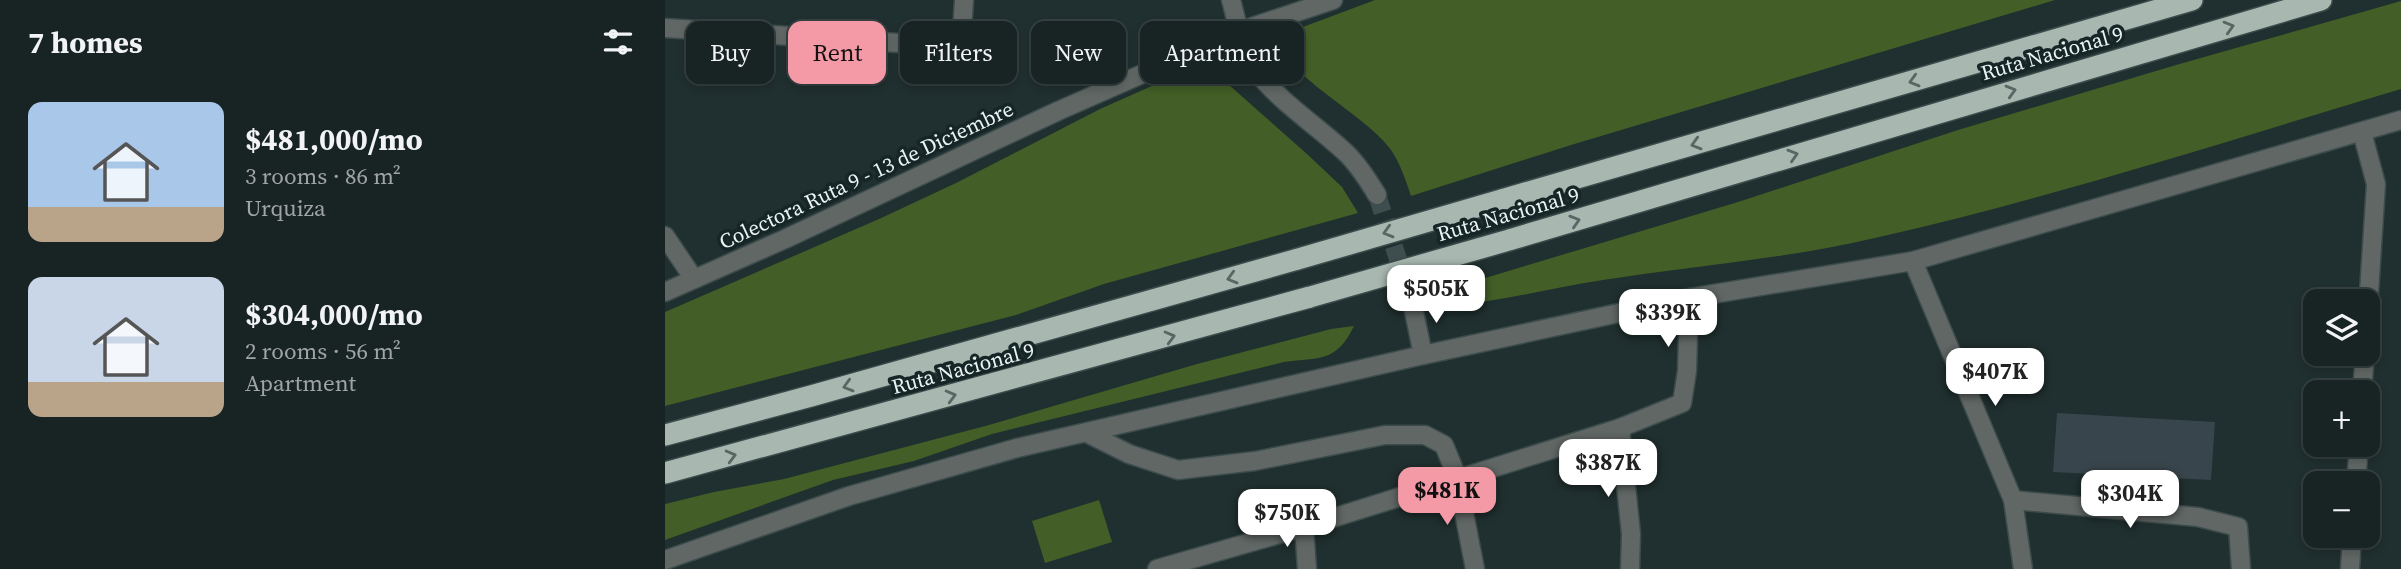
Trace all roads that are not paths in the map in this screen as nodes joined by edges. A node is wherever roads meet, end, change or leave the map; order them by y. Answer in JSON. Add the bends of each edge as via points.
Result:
{"nodes":[{"id":1,"x":964,"y":0,"type":"edge"},
{"id":2,"x":1231,"y":0,"type":"edge"},
{"id":3,"x":1333,"y":0,"type":"edge"},
{"id":4,"x":2192,"y":0,"type":"edge"},
{"id":5,"x":2321,"y":0,"type":"edge"},
{"id":6,"x":1237,"y":21,"type":"edge"},
{"id":7,"x":1270,"y":21,"type":"edge"},
{"id":8,"x":665,"y":28,"type":"edge"},
{"id":9,"x":1140,"y":75,"type":"edge"},
{"id":10,"x":1269,"y":84,"type":"edge"},
{"id":11,"x":2401,"y":120,"type":"edge"},
{"id":12,"x":2362,"y":132,"type":"junction"},
{"id":13,"x":1377,"y":195,"type":"tunnel mouth"},
{"id":14,"x":665,"y":236,"type":"edge"},
{"id":15,"x":1913,"y":261,"type":"junction"},
{"id":16,"x":694,"y":279,"type":"junction"},
{"id":17,"x":2369,"y":289,"type":"edge"},
{"id":18,"x":665,"y":292,"type":"edge"},
{"id":19,"x":1689,"y":298,"type":"junction"},
{"id":20,"x":1412,"y":302,"type":"tunnel mouth"},
{"id":21,"x":1423,"y":355,"type":"junction"},
{"id":22,"x":1620,"y":428,"type":"junction"},
{"id":23,"x":1087,"y":433,"type":"junction"},
{"id":24,"x":665,"y":435,"type":"edge"},
{"id":25,"x":665,"y":473,"type":"edge"},
{"id":26,"x":1457,"y":477,"type":"junction"},
{"id":27,"x":2013,"y":500,"type":"junction"},
{"id":28,"x":1304,"y":527,"type":"junction"},
{"id":29,"x":2351,"y":548,"type":"edge"},
{"id":30,"x":665,"y":560,"type":"edge"},
{"id":31,"x":1163,"y":568,"type":"edge"},
{"id":32,"x":1307,"y":569,"type":"edge"},
{"id":33,"x":1475,"y":569,"type":"edge"},
{"id":34,"x":1630,"y":569,"type":"edge"},
{"id":35,"x":2023,"y":569,"type":"edge"},
{"id":36,"x":2241,"y":569,"type":"edge"},
{"id":37,"x":2350,"y":569,"type":"edge"}],
"edges":[{"from":1,"to":8,"type":"street","via":[[961,47]]},
{"from":2,"to":6,"type":"street"},
{"from":3,"to":7,"type":"street","name":"Colectora Ruta 9 - 13 de Diciembre"},
{"from":4,"to":24,"type":"highway","name":"Ruta Nacional 9","one_way":true,"bridge":true,"via":[[1298,259]]},
{"from":25,"to":5,"type":"highway","name":"Ruta Nacional 9","one_way":true,"bridge":true,"via":[[1310,298]]},
{"from":9,"to":16,"type":"street","name":"Colectora Ruta 9 - 13 de Diciembre"},
{"from":10,"to":13,"type":"street","via":[[1346,153]]},
{"from":11,"to":12,"type":"street"},
{"from":12,"to":15,"type":"street"},
{"from":12,"to":17,"type":"street","via":[[2376,184]]},
{"from":14,"to":16,"type":"street"},
{"from":15,"to":19,"type":"street"},
{"from":15,"to":27,"type":"street"},
{"from":16,"to":18,"type":"street","name":"Colectora Ruta 9 - 13 de Diciembre"},
{"from":19,"to":21,"type":"street"},
{"from":19,"to":22,"type":"street","via":[[1682,403]]},
{"from":20,"to":21,"type":"street"},
{"from":21,"to":23,"type":"street"},
{"from":22,"to":26,"type":"street"},
{"from":22,"to":34,"type":"street"},
{"from":23,"to":26,"type":"street","via":[[1129,454],[1178,470],[1255,461],[1385,435],[1425,435],[1444,444]]},
{"from":23,"to":30,"type":"street","via":[[849,496]]},
{"from":26,"to":28,"type":"street"},
{"from":26,"to":33,"type":"street"},
{"from":27,"to":35,"type":"street"},
{"from":27,"to":36,"type":"street","via":[[2198,517],[2238,527]]},
{"from":28,"to":31,"type":"street"},
{"from":28,"to":32,"type":"street"},
{"from":29,"to":37,"type":"street"}]}
